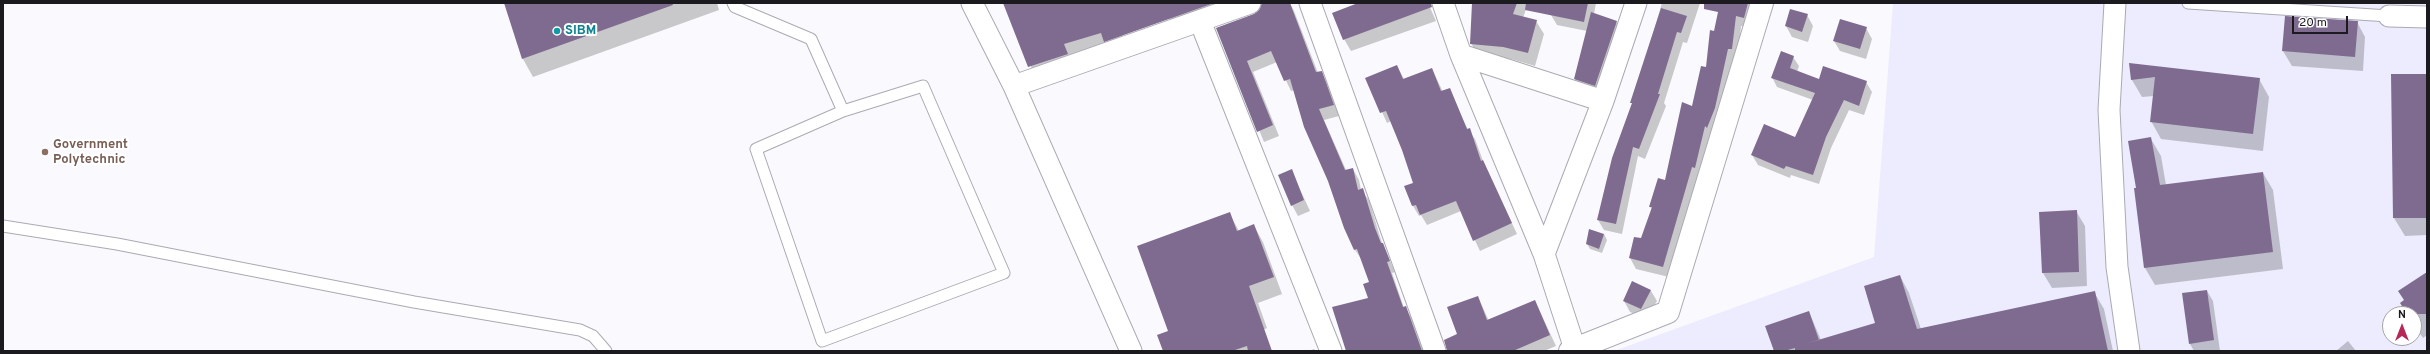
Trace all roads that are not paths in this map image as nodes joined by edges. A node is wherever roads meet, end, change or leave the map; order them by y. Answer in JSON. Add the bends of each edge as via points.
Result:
{"nodes":[{"id":1,"x":733,"y":3,"type":"edge"},
{"id":2,"x":972,"y":3,"type":"edge"},
{"id":3,"x":1250,"y":3,"type":"edge"},
{"id":4,"x":1310,"y":3,"type":"edge"},
{"id":5,"x":1443,"y":3,"type":"edge"},
{"id":6,"x":1636,"y":3,"type":"edge"},
{"id":7,"x":1762,"y":3,"type":"edge"},
{"id":8,"x":2115,"y":3,"type":"edge"},
{"id":9,"x":2188,"y":3,"type":"edge"},
{"id":10,"x":2389,"y":16,"type":"joint"},
{"id":11,"x":2427,"y":16,"type":"edge"},
{"id":12,"x":1200,"y":21,"type":"junction"},
{"id":13,"x":1462,"y":55,"type":"junction"},
{"id":14,"x":1014,"y":86,"type":"junction"},
{"id":15,"x":1603,"y":101,"type":"junction"},
{"id":16,"x":843,"y":111,"type":"junction"},
{"id":17,"x":3,"y":226,"type":"edge"},
{"id":18,"x":1544,"y":254,"type":"junction"},
{"id":19,"x":1572,"y":350,"type":"edge"},
{"id":20,"x":606,"y":351,"type":"edge"},
{"id":21,"x":1131,"y":351,"type":"edge"},
{"id":22,"x":1331,"y":351,"type":"edge"},
{"id":23,"x":1435,"y":351,"type":"edge"},
{"id":24,"x":2129,"y":351,"type":"edge"}],
"edges":[{"from":1,"to":16,"type":"lane","via":[[734,7],[811,40]]},
{"from":2,"to":14,"type":"street"},
{"from":3,"to":12,"type":"street"},
{"from":4,"to":23,"type":"street"},
{"from":5,"to":13,"type":"street"},
{"from":6,"to":15,"type":"street"},
{"from":7,"to":19,"type":"street","via":[[1668,312]]},
{"from":8,"to":24,"type":"street","via":[[2109,110],[2117,267]]},
{"from":9,"to":10,"type":"lane"},
{"from":10,"to":11,"type":"street"},
{"from":12,"to":14,"type":"street"},
{"from":12,"to":22,"type":"street"},
{"from":13,"to":15,"type":"street"},
{"from":13,"to":18,"type":"street"},
{"from":14,"to":21,"type":"street"},
{"from":15,"to":18,"type":"street"},
{"from":16,"to":16,"type":"lane","via":[[923,86],[1004,273],[822,341],[756,149]]},
{"from":17,"to":20,"type":"lane","via":[[117,244],[414,302],[580,330],[593,336]]},
{"from":18,"to":19,"type":"street"}]}
